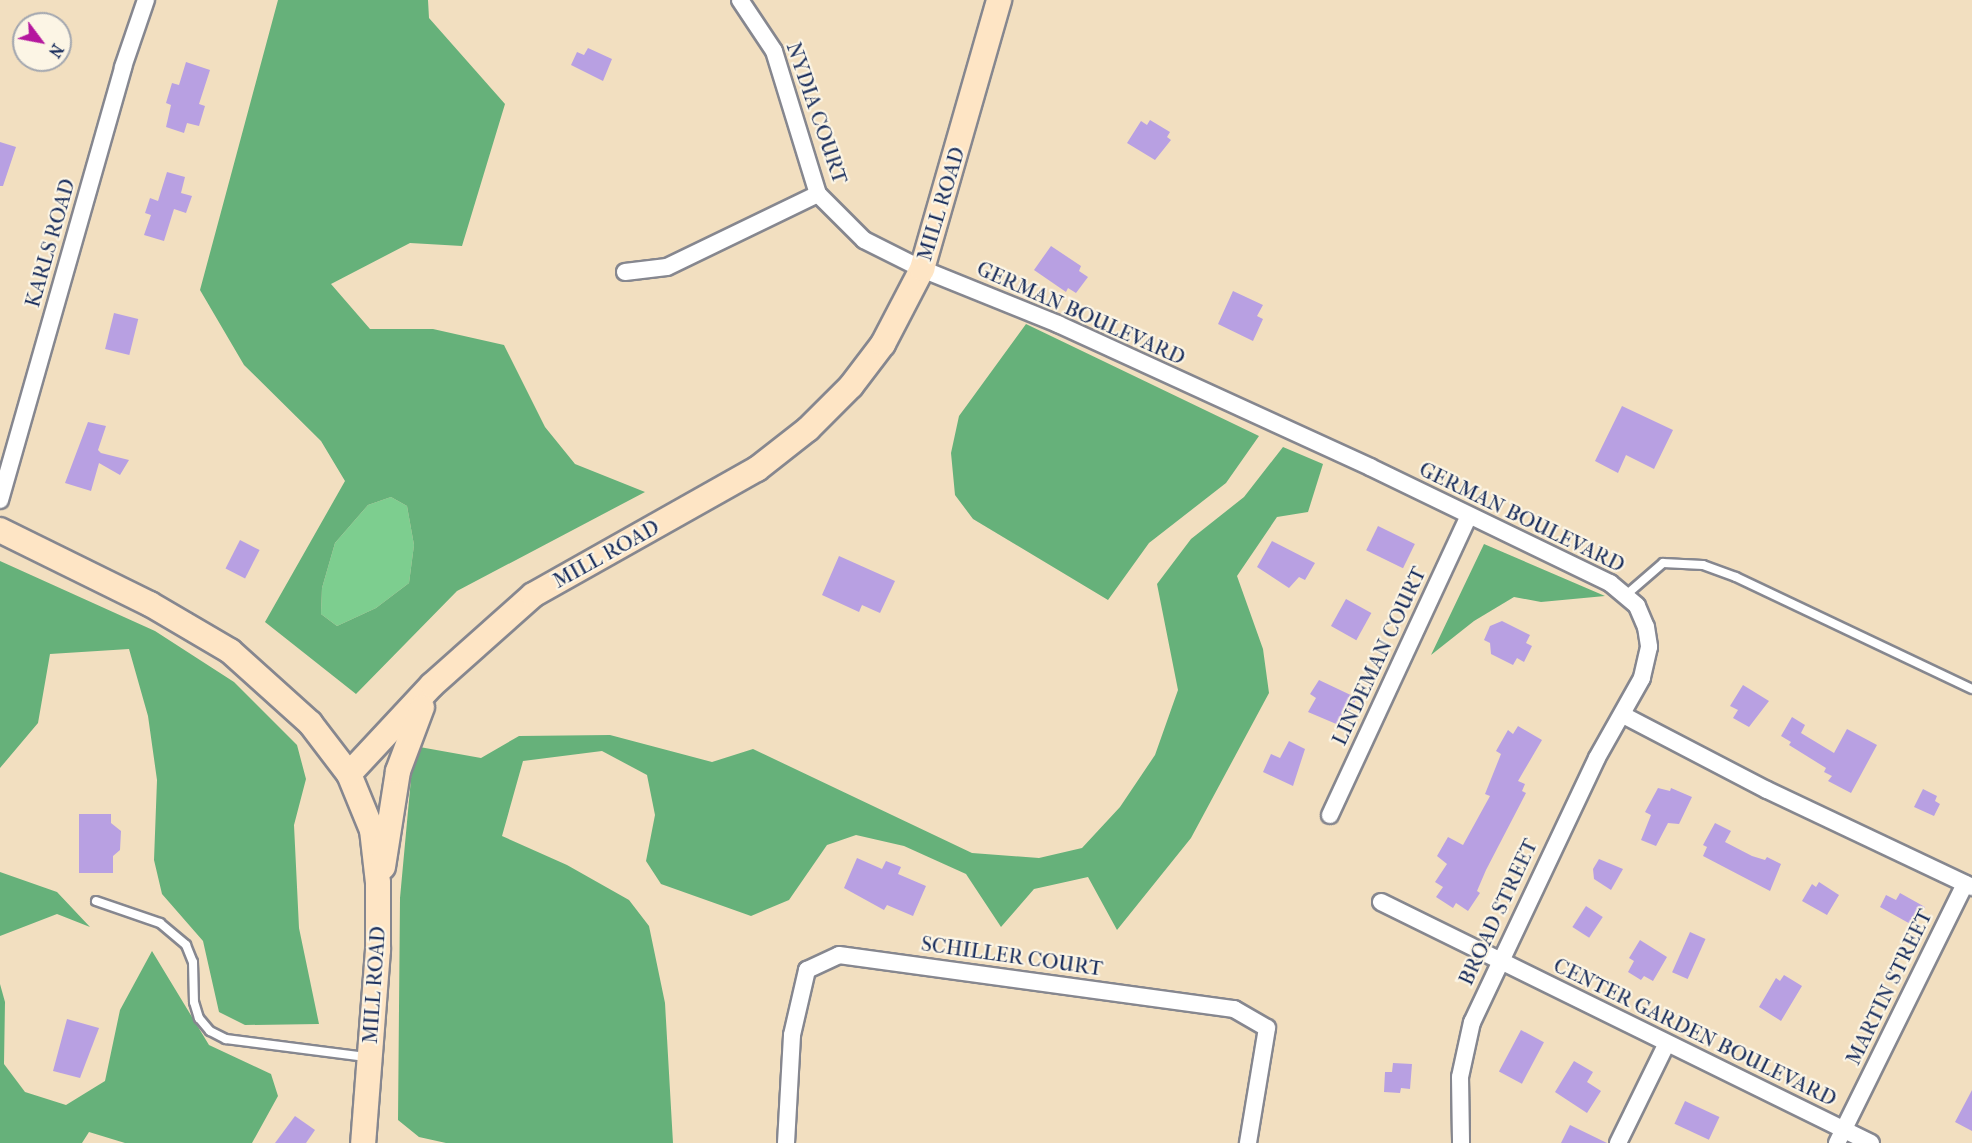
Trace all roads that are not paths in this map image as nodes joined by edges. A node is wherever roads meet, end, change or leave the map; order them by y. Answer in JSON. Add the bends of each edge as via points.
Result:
{"nodes":[{"id":1,"x":146,"y":0,"type":"edge"},
{"id":2,"x":740,"y":0,"type":"edge"},
{"id":3,"x":999,"y":0,"type":"edge"},
{"id":4,"x":818,"y":194,"type":"junction"},
{"id":5,"x":922,"y":269,"type":"junction"},
{"id":6,"x":625,"y":272,"type":"dead end"},
{"id":7,"x":0,"y":500,"type":"edge"},
{"id":8,"x":1469,"y":516,"type":"junction"},
{"id":9,"x":0,"y":530,"type":"edge"},
{"id":10,"x":1626,"y":595,"type":"junction"},
{"id":11,"x":432,"y":686,"type":"junction"},
{"id":12,"x":1972,"y":689,"type":"edge"},
{"id":13,"x":1623,"y":715,"type":"junction"},
{"id":14,"x":349,"y":774,"type":"junction"},
{"id":15,"x":1329,"y":815,"type":"dead end"},
{"id":16,"x":378,"y":884,"type":"junction"},
{"id":17,"x":1969,"y":885,"type":"edge"},
{"id":18,"x":96,"y":901,"type":"dead end"},
{"id":19,"x":1381,"y":902,"type":"dead end"},
{"id":20,"x":1499,"y":961,"type":"junction"},
{"id":21,"x":1667,"y":1044,"type":"junction"},
{"id":22,"x":370,"y":1058,"type":"junction"},
{"id":23,"x":1840,"y":1136,"type":"edge"},
{"id":24,"x":363,"y":1143,"type":"edge"},
{"id":25,"x":786,"y":1143,"type":"edge"},
{"id":26,"x":1248,"y":1143,"type":"edge"},
{"id":27,"x":1461,"y":1143,"type":"edge"},
{"id":28,"x":1618,"y":1143,"type":"edge"},
{"id":29,"x":1870,"y":1143,"type":"edge"}],
"edges":[{"from":1,"to":7,"type":"street","name":"KARLS ROAD","via":[[123,67]]},
{"from":2,"to":4,"type":"street","name":"NYDIA COURT","via":[[774,51]]},
{"from":3,"to":5,"type":"main road","name":"MILL ROAD"},
{"from":4,"to":5,"type":"street","name":"NYDIA COURT","via":[[864,240]]},
{"from":4,"to":6,"type":"street","via":[[667,267]]},
{"from":5,"to":8,"type":"street","name":"GERMAN BOULEVARD","via":[[1058,324]]},
{"from":5,"to":11,"type":"main road","name":"MILL ROAD","via":[[873,359],[808,429],[728,488],[533,595]]},
{"from":8,"to":10,"type":"street","name":"GERMAN BOULEVARD","via":[[1559,557]]},
{"from":8,"to":15,"type":"street","name":"LINDEMAN COURT"},
{"from":9,"to":14,"type":"main road","via":[[150,604],[230,651],[315,729]]},
{"from":10,"to":12,"type":"lane","via":[[1663,563],[1703,566],[1736,577]]},
{"from":10,"to":13,"type":"street","name":"GERMAN BOULEVARD","via":[[1646,627],[1649,647],[1641,678]]},
{"from":11,"to":14,"type":"main road","name":"MILL ROAD"},
{"from":11,"to":16,"type":"main road","via":[[405,745]]},
{"from":13,"to":17,"type":"street","via":[[1767,790]]},
{"from":13,"to":20,"type":"street","name":"BROAD STREET"},
{"from":14,"to":16,"type":"main road","name":"MILL ROAD","via":[[372,830]]},
{"from":16,"to":22,"type":"main road","name":"MILL ROAD"},
{"from":17,"to":23,"type":"street","name":"MARTIN STREET"},
{"from":18,"to":22,"type":"lane","via":[[160,923],[186,945],[193,962],[194,1002],[210,1030],[226,1039]]},
{"from":19,"to":20,"type":"street","name":"CENTER GARDEN BOULEVARD"},
{"from":20,"to":21,"type":"street","name":"CENTER GARDEN BOULEVARD"},
{"from":20,"to":27,"type":"street","name":"BROAD STREET","via":[[1472,1023],[1462,1066]]},
{"from":21,"to":23,"type":"street","name":"CENTER GARDEN BOULEVARD"},
{"from":21,"to":28,"type":"street"},
{"from":22,"to":24,"type":"main road","name":"MILL ROAD"},
{"from":23,"to":29,"type":"street","name":"CENTER GARDEN BOULEVARD"},
{"from":25,"to":26,"type":"street","name":"SCHILLER COURT","via":[[792,1035],[807,970],[839,955],[1234,1010],[1267,1028]]}]}
